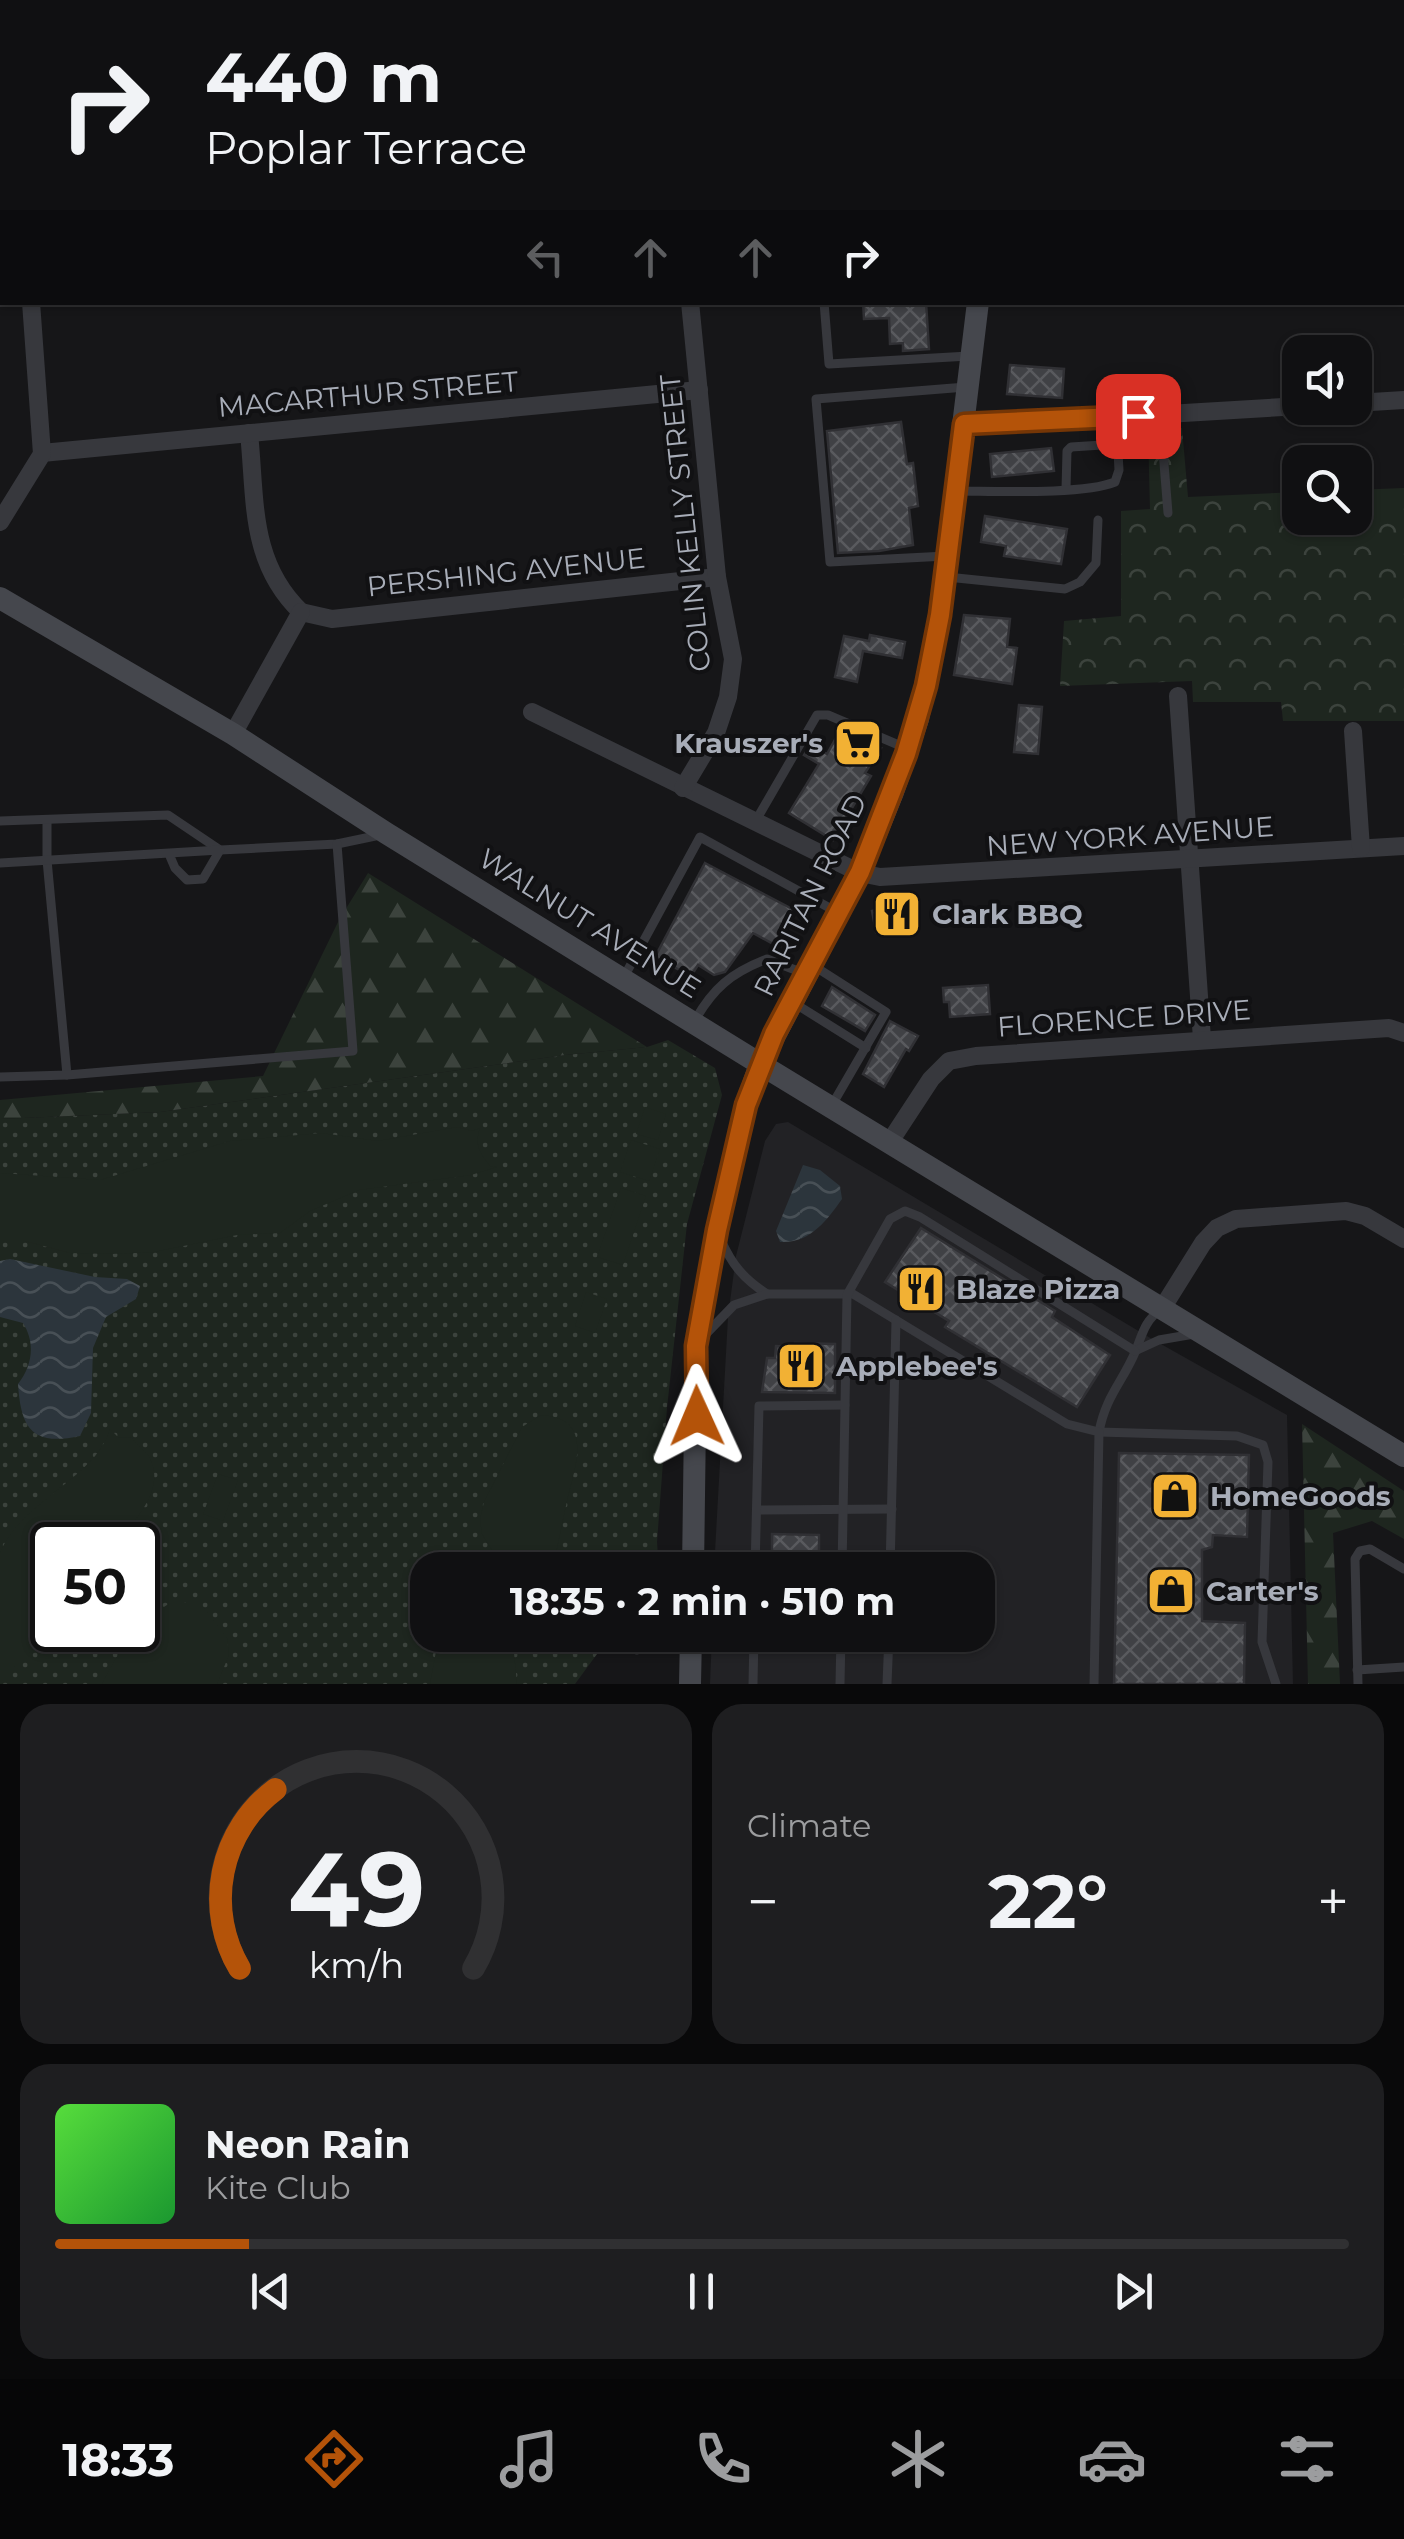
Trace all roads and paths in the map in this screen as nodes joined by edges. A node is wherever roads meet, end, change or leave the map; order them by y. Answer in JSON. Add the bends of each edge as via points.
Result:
{"nodes":[{"id":1,"x":32,"y":305,"type":"edge"},
{"id":2,"x":690,"y":305,"type":"edge"},
{"id":3,"x":824,"y":305,"type":"edge"},
{"id":4,"x":978,"y":305,"type":"edge"},
{"id":5,"x":972,"y":356,"type":"junction"},
{"id":6,"x":969,"y":387,"type":"junction"},
{"id":7,"x":699,"y":390,"type":"junction"},
{"id":8,"x":1404,"y":400,"type":"edge"},
{"id":9,"x":1372,"y":402,"type":"edge"},
{"id":10,"x":1282,"y":407,"type":"edge"},
{"id":11,"x":1160,"y":414,"type":"junction"},
{"id":12,"x":1116,"y":417,"type":"junction"},
{"id":13,"x":964,"y":424,"type":"junction"},
{"id":14,"x":249,"y":433,"type":"junction"},
{"id":15,"x":1118,"y":444,"type":"junction"},
{"id":16,"x":42,"y":452,"type":"junction"},
{"id":17,"x":1066,"y":488,"type":"junction"},
{"id":18,"x":956,"y":491,"type":"junction"},
{"id":19,"x":1168,"y":513,"type":"dead end"},
{"id":20,"x":1098,"y":520,"type":"dead end"},
{"id":21,"x":0,"y":522,"type":"edge"},
{"id":22,"x":946,"y":566,"type":"junction"},
{"id":23,"x":717,"y":577,"type":"junction"},
{"id":24,"x":0,"y":598,"type":"edge"},
{"id":25,"x":301,"y":612,"type":"junction"},
{"id":26,"x":1178,"y":696,"type":"dead end"},
{"id":27,"x":532,"y":712,"type":"dead end"},
{"id":28,"x":1353,"y":731,"type":"dead end"},
{"id":29,"x":233,"y":734,"type":"junction"},
{"id":30,"x":908,"y":749,"type":"junction"},
{"id":31,"x":684,"y":788,"type":"junction"},
{"id":32,"x":47,"y":820,"type":"junction"},
{"id":33,"x":0,"y":821,"type":"edge"},
{"id":34,"x":755,"y":822,"type":"junction"},
{"id":35,"x":386,"y":833,"type":"junction"},
{"id":36,"x":337,"y":844,"type":"junction"},
{"id":37,"x":1404,"y":846,"type":"edge"},
{"id":38,"x":1361,"y":848,"type":"junction"},
{"id":39,"x":220,"y":850,"type":"junction"},
{"id":40,"x":169,"y":854,"type":"junction"},
{"id":41,"x":47,"y":860,"type":"junction"},
{"id":42,"x":1191,"y":860,"type":"junction"},
{"id":43,"x":0,"y":863,"type":"edge"},
{"id":44,"x":860,"y":872,"type":"junction"},
{"id":45,"x":838,"y":912,"type":"junction"},
{"id":46,"x":808,"y":969,"type":"junction"},
{"id":47,"x":623,"y":979,"type":"junction"},
{"id":48,"x":791,"y":1002,"type":"junction"},
{"id":49,"x":827,"y":1009,"type":"dead end"},
{"id":50,"x":820,"y":1020,"type":"junction"},
{"id":51,"x":694,"y":1023,"type":"junction"},
{"id":52,"x":1404,"y":1032,"type":"edge"},
{"id":53,"x":1202,"y":1039,"type":"junction"},
{"id":54,"x":866,"y":1048,"type":"junction"},
{"id":55,"x":760,"y":1064,"type":"junction"},
{"id":56,"x":67,"y":1075,"type":"junction"},
{"id":57,"x":0,"y":1076,"type":"edge"},
{"id":58,"x":831,"y":1108,"type":"junction"},
{"id":59,"x":889,"y":1143,"type":"junction"},
{"id":60,"x":717,"y":1230,"type":"junction"},
{"id":61,"x":1404,"y":1239,"type":"edge"},
{"id":62,"x":766,"y":1294,"type":"junction"},
{"id":63,"x":847,"y":1295,"type":"junction"},
{"id":64,"x":1163,"y":1307,"type":"junction"},
{"id":65,"x":896,"y":1320,"type":"junction"},
{"id":66,"x":1204,"y":1333,"type":"junction"},
{"id":67,"x":696,"y":1346,"type":"junction"},
{"id":68,"x":1136,"y":1352,"type":"junction"},
{"id":69,"x":845,"y":1405,"type":"junction"},
{"id":70,"x":1098,"y":1432,"type":"junction"},
{"id":71,"x":1404,"y":1456,"type":"edge"},
{"id":72,"x":892,"y":1509,"type":"junction"},
{"id":73,"x":757,"y":1510,"type":"junction"},
{"id":74,"x":843,"y":1510,"type":"junction"},
{"id":75,"x":693,"y":1552,"type":"edge"},
{"id":76,"x":756,"y":1552,"type":"edge"},
{"id":77,"x":842,"y":1552,"type":"edge"},
{"id":78,"x":891,"y":1552,"type":"edge"},
{"id":79,"x":1404,"y":1570,"type":"edge"},
{"id":80,"x":690,"y":1652,"type":"edge"},
{"id":81,"x":754,"y":1652,"type":"edge"},
{"id":82,"x":841,"y":1652,"type":"edge"},
{"id":83,"x":888,"y":1652,"type":"edge"},
{"id":84,"x":1404,"y":1667,"type":"edge"},
{"id":85,"x":1358,"y":1670,"type":"junction"},
{"id":86,"x":690,"y":1684,"type":"edge"},
{"id":87,"x":753,"y":1684,"type":"edge"},
{"id":88,"x":840,"y":1684,"type":"edge"},
{"id":89,"x":887,"y":1684,"type":"edge"},
{"id":90,"x":1094,"y":1684,"type":"edge"},
{"id":91,"x":1276,"y":1684,"type":"edge"},
{"id":92,"x":1358,"y":1684,"type":"edge"}],
"edges":[{"from":1,"to":16,"type":"street"},
{"from":2,"to":7,"type":"street","name":"COLIN KELLY STREET"},
{"from":3,"to":5,"type":"lane","via":[[829,364]]},
{"from":4,"to":5,"type":"street","name":"RARITAN ROAD"},
{"from":5,"to":6,"type":"street","name":"RARITAN ROAD"},
{"from":6,"to":13,"type":"street","name":"RARITAN ROAD"},
{"from":6,"to":22,"type":"lane","via":[[816,398],[830,562]]},
{"from":7,"to":14,"type":"street","name":"MACARTHUR STREET"},
{"from":7,"to":23,"type":"street","name":"COLIN KELLY STREET"},
{"from":8,"to":9,"type":"street"},
{"from":10,"to":11,"type":"street"},
{"from":11,"to":12,"type":"street"},
{"from":11,"to":19,"type":"lane"},
{"from":12,"to":13,"type":"street"},
{"from":12,"to":15,"type":"lane"},
{"from":13,"to":18,"type":"street","name":"RARITAN ROAD"},
{"from":14,"to":16,"type":"street","name":"MACARTHUR STREET"},
{"from":14,"to":25,"type":"street","via":[[261,548]]},
{"from":15,"to":17,"type":"lane","via":[[1115,482]]},
{"from":15,"to":17,"type":"lane","via":[[1071,447]]},
{"from":16,"to":21,"type":"street"},
{"from":17,"to":18,"type":"lane"},
{"from":18,"to":22,"type":"street","name":"RARITAN ROAD"},
{"from":20,"to":22,"type":"lane","via":[[1096,563],[1072,587]]},
{"from":22,"to":30,"type":"street","name":"RARITAN ROAD"},
{"from":23,"to":25,"type":"street","name":"PERSHING AVENUE","via":[[332,619]]},
{"from":23,"to":31,"type":"street","name":"COLIN KELLY STREET","via":[[733,659],[728,698]]},
{"from":24,"to":29,"type":"street","name":"WALNUT AVENUE"},
{"from":25,"to":29,"type":"street"},
{"from":26,"to":42,"type":"street"},
{"from":27,"to":31,"type":"street","name":"NEW YORK AVENUE"},
{"from":28,"to":38,"type":"street"},
{"from":29,"to":35,"type":"street","name":"WALNUT AVENUE"},
{"from":30,"to":34,"type":"lane","via":[[817,715]]},
{"from":30,"to":44,"type":"street","name":"RARITAN ROAD"},
{"from":31,"to":34,"type":"street","name":"NEW YORK AVENUE"},
{"from":32,"to":33,"type":"lane"},
{"from":32,"to":39,"type":"lane","via":[[168,815]]},
{"from":32,"to":41,"type":"lane"},
{"from":34,"to":44,"type":"street","name":"NEW YORK AVENUE"},
{"from":35,"to":36,"type":"lane"},
{"from":35,"to":47,"type":"street","name":"WALNUT AVENUE"},
{"from":36,"to":39,"type":"lane"},
{"from":36,"to":56,"type":"lane","via":[[353,1051]]},
{"from":37,"to":38,"type":"street","name":"NEW YORK AVENUE"},
{"from":38,"to":42,"type":"street","name":"NEW YORK AVENUE"},
{"from":39,"to":40,"type":"lane"},
{"from":39,"to":40,"type":"lane","via":[[203,879],[187,880]]},
{"from":40,"to":41,"type":"lane"},
{"from":41,"to":43,"type":"lane"},
{"from":41,"to":56,"type":"lane"},
{"from":42,"to":44,"type":"street","name":"NEW YORK AVENUE","via":[[891,878]]},
{"from":42,"to":53,"type":"street"},
{"from":44,"to":45,"type":"street","name":"RARITAN ROAD"},
{"from":45,"to":46,"type":"street","name":"RARITAN ROAD"},
{"from":45,"to":47,"type":"lane","via":[[700,838]]},
{"from":46,"to":48,"type":"street","name":"RARITAN ROAD"},
{"from":46,"to":51,"type":"lane","via":[[767,959],[746,968],[708,996]]},
{"from":46,"to":54,"type":"lane","via":[[886,1012]]},
{"from":47,"to":51,"type":"street","name":"WALNUT AVENUE"},
{"from":48,"to":50,"type":"lane"},
{"from":48,"to":55,"type":"street","name":"RARITAN ROAD"},
{"from":49,"to":50,"type":"lane"},
{"from":50,"to":54,"type":"lane"},
{"from":51,"to":55,"type":"street","name":"WALNUT AVENUE"},
{"from":52,"to":53,"type":"street","name":"FLORENCE DRIVE"},
{"from":53,"to":59,"type":"street","name":"FLORENCE DRIVE","via":[[949,1061]]},
{"from":54,"to":58,"type":"lane"},
{"from":55,"to":58,"type":"street","name":"WALNUT AVENUE"},
{"from":55,"to":60,"type":"street","name":"RARITAN ROAD"},
{"from":56,"to":57,"type":"lane"},
{"from":58,"to":59,"type":"street","name":"WALNUT AVENUE"},
{"from":59,"to":64,"type":"street","name":"WALNUT AVENUE"},
{"from":60,"to":62,"type":"lane","via":[[731,1263]]},
{"from":60,"to":67,"type":"street","name":"RARITAN ROAD"},
{"from":61,"to":64,"type":"street","via":[[1346,1211],[1236,1219],[1209,1235]]},
{"from":62,"to":63,"type":"lane"},
{"from":62,"to":67,"type":"lane","via":[[734,1305]]},
{"from":63,"to":65,"type":"lane"},
{"from":63,"to":68,"type":"lane","via":[[890,1219],[905,1210]]},
{"from":63,"to":69,"type":"lane"},
{"from":64,"to":66,"type":"street","name":"WALNUT AVENUE"},
{"from":64,"to":68,"type":"lane","via":[[1146,1322]]},
{"from":65,"to":70,"type":"lane","via":[[1066,1424]]},
{"from":65,"to":72,"type":"lane"},
{"from":66,"to":68,"type":"lane","via":[[1168,1337]]},
{"from":66,"to":71,"type":"street","name":"WALNUT AVENUE"},
{"from":67,"to":75,"type":"street","name":"RARITAN ROAD"},
{"from":68,"to":70,"type":"lane","via":[[1108,1396]]},
{"from":69,"to":73,"type":"lane","via":[[758,1406]]},
{"from":69,"to":74,"type":"lane"},
{"from":70,"to":90,"type":"lane"},
{"from":70,"to":91,"type":"lane","via":[[1237,1436],[1262,1446],[1268,1462],[1262,1642]]},
{"from":72,"to":74,"type":"lane"},
{"from":72,"to":78,"type":"lane"},
{"from":73,"to":74,"type":"lane"},
{"from":73,"to":76,"type":"lane"},
{"from":74,"to":77,"type":"lane"},
{"from":79,"to":85,"type":"lane","via":[[1370,1549],[1354,1558]]},
{"from":80,"to":86,"type":"street"},
{"from":81,"to":87,"type":"lane"},
{"from":82,"to":88,"type":"lane"},
{"from":83,"to":89,"type":"lane"},
{"from":84,"to":85,"type":"lane"},
{"from":85,"to":92,"type":"lane"}]}
